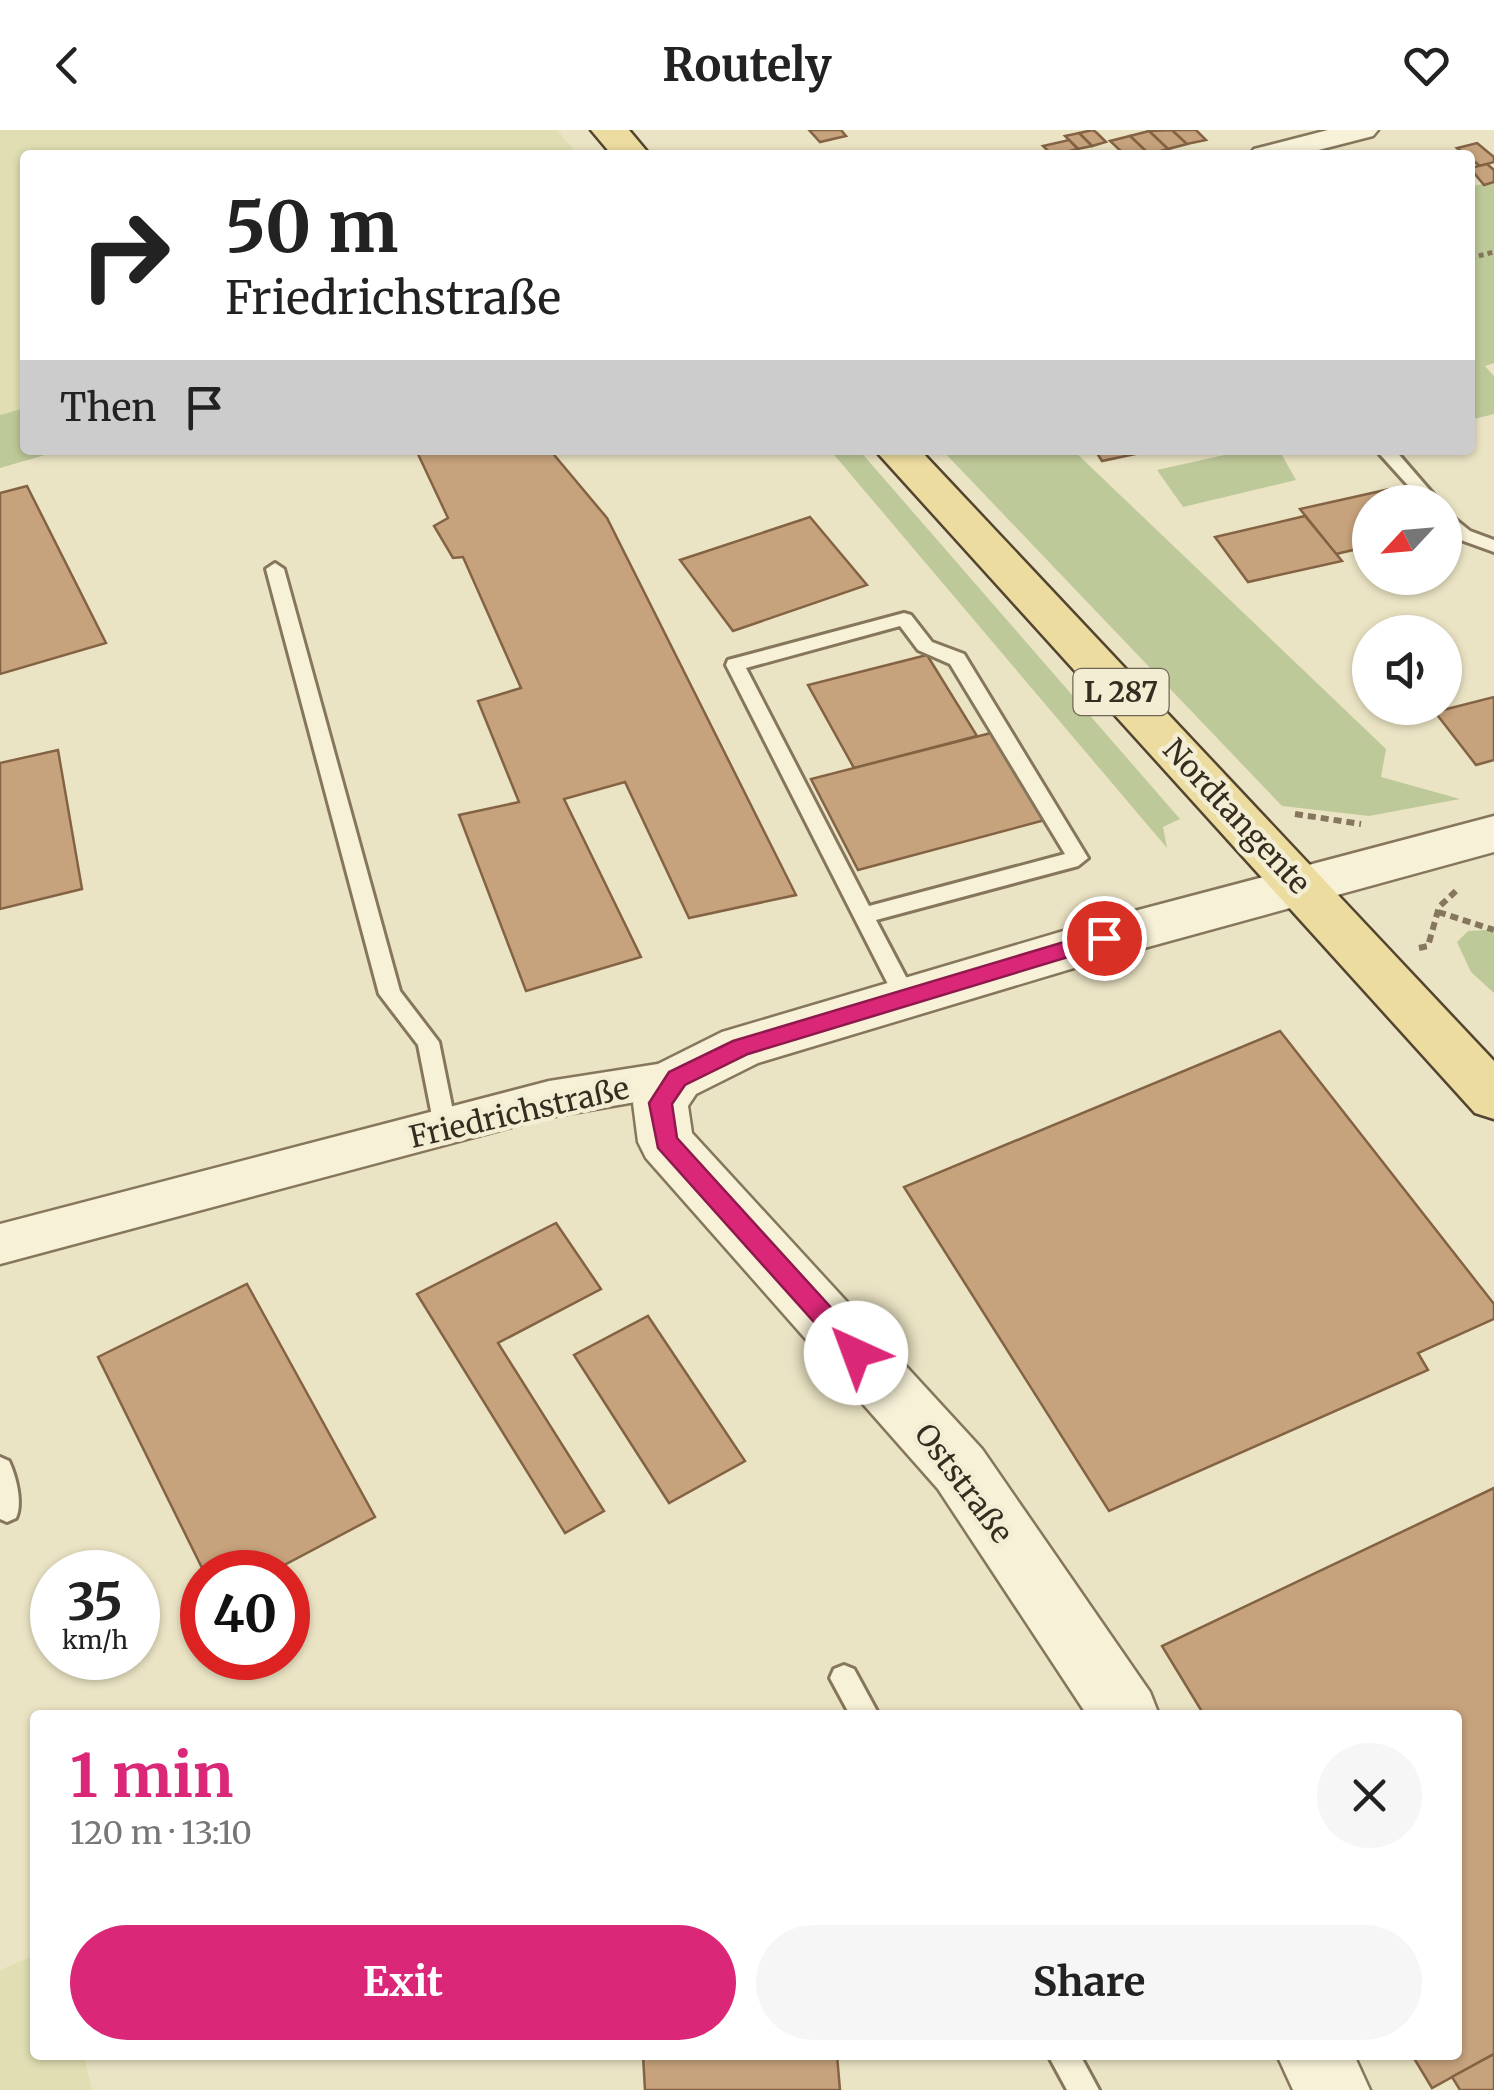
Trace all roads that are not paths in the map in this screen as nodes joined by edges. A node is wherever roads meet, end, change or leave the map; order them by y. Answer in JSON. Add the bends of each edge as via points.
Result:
{"nodes":[{"id":1,"x":610,"y":130,"type":"edge"},
{"id":2,"x":1363,"y":130,"type":"edge"},
{"id":3,"x":628,"y":150,"type":"edge"},
{"id":4,"x":1284,"y":150,"type":"edge"},
{"id":5,"x":901,"y":455,"type":"edge"},
{"id":6,"x":1390,"y":455,"type":"edge"},
{"id":7,"x":1417,"y":485,"type":"edge"},
{"id":8,"x":1462,"y":533,"type":"edge"},
{"id":9,"x":1494,"y":546,"type":"edge"},
{"id":10,"x":276,"y":569,"type":"dead end"},
{"id":11,"x":1494,"y":834,"type":"edge"},
{"id":12,"x":1305,"y":888,"type":"junction"},
{"id":13,"x":865,"y":915,"type":"junction"},
{"id":14,"x":905,"y":996,"type":"junction"},
{"id":15,"x":677,"y":1079,"type":"junction"},
{"id":16,"x":1494,"y":1097,"type":"edge"},
{"id":17,"x":445,"y":1126,"type":"junction"},
{"id":18,"x":0,"y":1244,"type":"edge"},
{"id":19,"x":0,"y":1469,"type":"edge"},
{"id":20,"x":7,"y":1510,"type":"dead end"},
{"id":21,"x":844,"y":1678,"type":"dead end"},
{"id":22,"x":863,"y":1710,"type":"edge"},
{"id":23,"x":1123,"y":1710,"type":"edge"},
{"id":24,"x":1066,"y":2060,"type":"edge"},
{"id":25,"x":1317,"y":2060,"type":"edge"},
{"id":26,"x":1084,"y":2090,"type":"edge"},
{"id":27,"x":1333,"y":2090,"type":"edge"}],
"edges":[{"from":1,"to":3,"type":"main road"},
{"from":2,"to":4,"type":"street"},
{"from":5,"to":12,"type":"main road","name":"Nordtangente","number":"L 287"},
{"from":6,"to":7,"type":"lane"},
{"from":8,"to":9,"type":"lane"},
{"from":10,"to":17,"type":"lane","via":[[390,994],[428,1042]]},
{"from":11,"to":12,"type":"street","name":"Friedrichstraße"},
{"from":12,"to":14,"type":"street","name":"Friedrichstraße"},
{"from":12,"to":16,"type":"main road","name":"Nordtangente","number":"L 287"},
{"from":13,"to":13,"type":"lane","via":[[735,664],[904,619],[925,646],[957,659],[1078,858]]},
{"from":13,"to":14,"type":"lane"},
{"from":14,"to":15,"type":"street","name":"Friedrichstraße","via":[[741,1047]]},
{"from":15,"to":17,"type":"street","name":"Friedrichstraße","via":[[549,1099]]},
{"from":15,"to":23,"type":"street","name":"Oststraße","via":[[660,1103],[666,1142],[960,1469]]},
{"from":17,"to":18,"type":"street","name":"Friedrichstraße"},
{"from":19,"to":20,"type":"lane"},
{"from":21,"to":22,"type":"lane"},
{"from":24,"to":26,"type":"lane"},
{"from":25,"to":27,"type":"street"}]}
